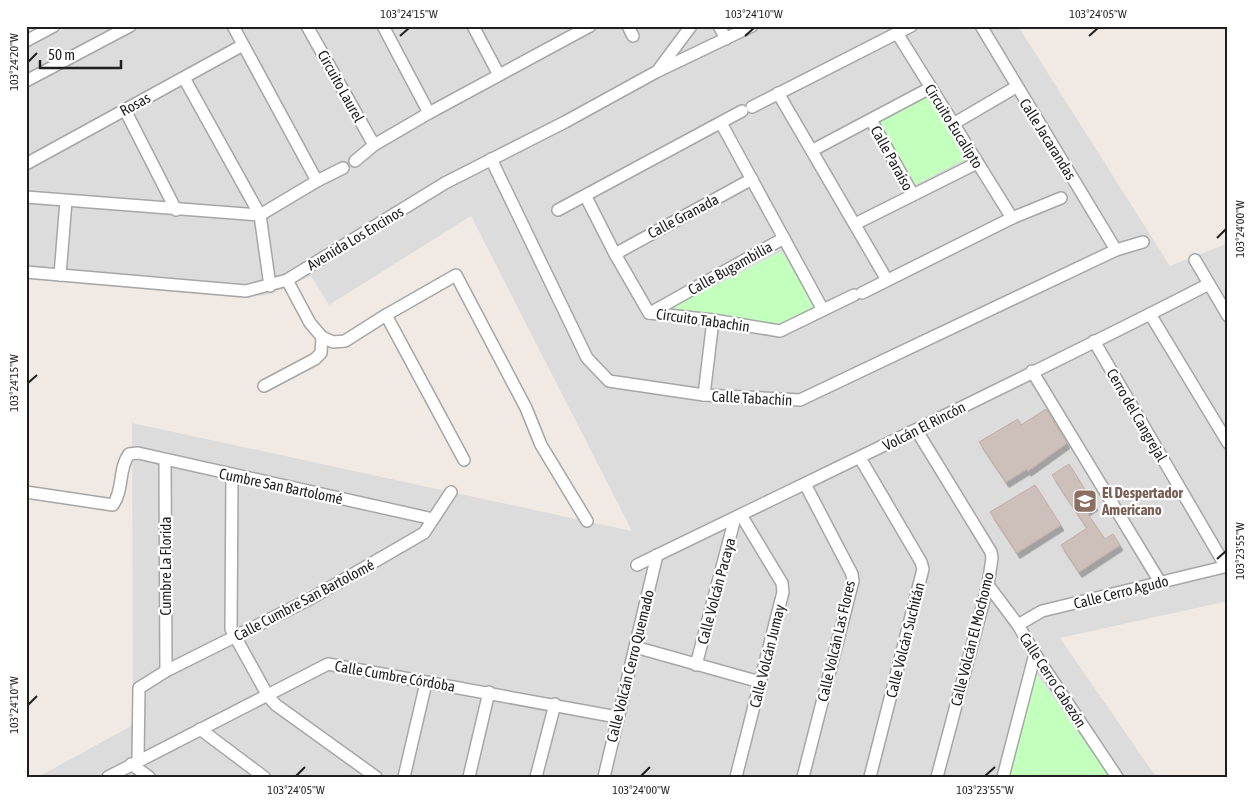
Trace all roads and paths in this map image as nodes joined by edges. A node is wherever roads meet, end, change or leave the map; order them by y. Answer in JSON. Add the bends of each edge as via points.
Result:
{"nodes":[{"id":1,"x":54,"y":26,"type":"edge"},
{"id":2,"x":130,"y":26,"type":"edge"},
{"id":3,"x":233,"y":26,"type":"edge"},
{"id":4,"x":307,"y":26,"type":"edge"},
{"id":5,"x":384,"y":26,"type":"edge"},
{"id":6,"x":473,"y":26,"type":"edge"},
{"id":7,"x":590,"y":26,"type":"edge"},
{"id":8,"x":691,"y":26,"type":"edge"},
{"id":9,"x":719,"y":26,"type":"edge"},
{"id":10,"x":752,"y":26,"type":"edge"},
{"id":11,"x":911,"y":26,"type":"edge"},
{"id":12,"x":981,"y":26,"type":"edge"},
{"id":13,"x":897,"y":33,"type":"junction"},
{"id":14,"x":726,"y":38,"type":"junction"},
{"id":15,"x":26,"y":41,"type":"edge"},
{"id":16,"x":243,"y":45,"type":"junction"},
{"id":17,"x":656,"y":72,"type":"junction"},
{"id":18,"x":499,"y":75,"type":"junction"},
{"id":19,"x":184,"y":78,"type":"junction"},
{"id":20,"x":26,"y":81,"type":"edge"},
{"id":21,"x":1016,"y":87,"type":"junction"},
{"id":22,"x":930,"y":88,"type":"junction"},
{"id":23,"x":778,"y":93,"type":"junction"},
{"id":24,"x":126,"y":110,"type":"junction"},
{"id":25,"x":429,"y":113,"type":"junction"},
{"id":26,"x":871,"y":120,"type":"junction"},
{"id":27,"x":721,"y":123,"type":"junction"},
{"id":28,"x":953,"y":124,"type":"junction"},
{"id":29,"x":374,"y":145,"type":"junction"},
{"id":30,"x":813,"y":150,"type":"junction"},
{"id":31,"x":490,"y":159,"type":"junction"},
{"id":32,"x":355,"y":161,"type":"dead end"},
{"id":33,"x":977,"y":163,"type":"junction"},
{"id":34,"x":26,"y":164,"type":"edge"},
{"id":35,"x":343,"y":168,"type":"dead end"},
{"id":36,"x":752,"y":180,"type":"junction"},
{"id":37,"x":317,"y":181,"type":"junction"},
{"id":38,"x":913,"y":195,"type":"junction"},
{"id":39,"x":26,"y":197,"type":"edge"},
{"id":40,"x":586,"y":197,"type":"junction"},
{"id":41,"x":1061,"y":198,"type":"dead end"},
{"id":42,"x":66,"y":201,"type":"junction"},
{"id":43,"x":176,"y":210,"type":"junction"},
{"id":44,"x":558,"y":210,"type":"dead end"},
{"id":45,"x":260,"y":215,"type":"junction"},
{"id":46,"x":1012,"y":218,"type":"junction"},
{"id":47,"x":855,"y":224,"type":"junction"},
{"id":48,"x":784,"y":238,"type":"junction"},
{"id":49,"x":1143,"y":242,"type":"dead end"},
{"id":50,"x":1116,"y":250,"type":"junction"},
{"id":51,"x":615,"y":254,"type":"junction"},
{"id":52,"x":1195,"y":260,"type":"dead end"},
{"id":53,"x":26,"y":272,"type":"edge"},
{"id":54,"x":60,"y":275,"type":"junction"},
{"id":55,"x":287,"y":280,"type":"junction"},
{"id":56,"x":887,"y":280,"type":"junction"},
{"id":57,"x":1209,"y":284,"type":"junction"},
{"id":58,"x":270,"y":286,"type":"junction"},
{"id":59,"x":823,"y":310,"type":"junction"},
{"id":60,"x":649,"y":313,"type":"junction"},
{"id":61,"x":1150,"y":314,"type":"junction"},
{"id":62,"x":386,"y":315,"type":"junction"},
{"id":63,"x":1228,"y":316,"type":"edge"},
{"id":64,"x":713,"y":320,"type":"junction"},
{"id":65,"x":322,"y":337,"type":"junction"},
{"id":66,"x":1094,"y":341,"type":"junction"},
{"id":67,"x":1032,"y":371,"type":"junction"},
{"id":68,"x":264,"y":386,"type":"dead end"},
{"id":69,"x":704,"y":395,"type":"junction"},
{"id":70,"x":917,"y":431,"type":"junction"},
{"id":71,"x":1228,"y":444,"type":"edge"},
{"id":72,"x":860,"y":458,"type":"junction"},
{"id":73,"x":464,"y":460,"type":"dead end"},
{"id":74,"x":165,"y":461,"type":"junction"},
{"id":75,"x":232,"y":475,"type":"junction"},
{"id":76,"x":805,"y":484,"type":"junction"},
{"id":77,"x":26,"y":492,"type":"edge"},
{"id":78,"x":452,"y":492,"type":"dead end"},
{"id":79,"x":738,"y":516,"type":"junction"},
{"id":80,"x":433,"y":519,"type":"junction"},
{"id":81,"x":587,"y":521,"type":"dead end"},
{"id":82,"x":658,"y":555,"type":"junction"},
{"id":83,"x":637,"y":565,"type":"dead end"},
{"id":84,"x":1227,"y":566,"type":"edge"},
{"id":85,"x":1160,"y":582,"type":"junction"},
{"id":86,"x":988,"y":585,"type":"junction"},
{"id":87,"x":1018,"y":625,"type":"junction"},
{"id":88,"x":235,"y":637,"type":"junction"},
{"id":89,"x":635,"y":647,"type":"junction"},
{"id":90,"x":1035,"y":654,"type":"junction"},
{"id":91,"x":696,"y":665,"type":"junction"},
{"id":92,"x":166,"y":671,"type":"junction"},
{"id":93,"x":426,"y":682,"type":"junction"},
{"id":94,"x":760,"y":682,"type":"junction"},
{"id":95,"x":489,"y":692,"type":"junction"},
{"id":96,"x":268,"y":696,"type":"junction"},
{"id":97,"x":555,"y":704,"type":"junction"},
{"id":98,"x":617,"y":717,"type":"junction"},
{"id":99,"x":200,"y":729,"type":"junction"},
{"id":100,"x":134,"y":762,"type":"junction"},
{"id":101,"x":108,"y":777,"type":"edge"},
{"id":102,"x":149,"y":777,"type":"edge"},
{"id":103,"x":264,"y":777,"type":"edge"},
{"id":104,"x":376,"y":777,"type":"edge"},
{"id":105,"x":404,"y":777,"type":"edge"},
{"id":106,"x":469,"y":777,"type":"edge"},
{"id":107,"x":536,"y":777,"type":"edge"},
{"id":108,"x":604,"y":777,"type":"edge"},
{"id":109,"x":736,"y":777,"type":"edge"},
{"id":110,"x":803,"y":777,"type":"edge"},
{"id":111,"x":870,"y":777,"type":"edge"},
{"id":112,"x":937,"y":777,"type":"edge"},
{"id":113,"x":1003,"y":777,"type":"edge"},
{"id":114,"x":1117,"y":777,"type":"edge"}],
"edges":[{"from":1,"to":15,"type":"street"},
{"from":2,"to":20,"type":"street"},
{"from":3,"to":16,"type":"street"},
{"from":4,"to":29,"type":"street","name":"Circuito Laurel"},
{"from":5,"to":25,"type":"street"},
{"from":6,"to":18,"type":"street"},
{"from":7,"to":18,"type":"street"},
{"from":8,"to":17,"type":"street","name":"Avenida Los Encinos"},
{"from":9,"to":14,"type":"street"},
{"from":10,"to":14,"type":"street","name":"Avenida Los Encinos"},
{"from":11,"to":13,"type":"street"},
{"from":12,"to":21,"type":"street","name":"Calle Jacarandas"},
{"from":13,"to":22,"type":"street","name":"Circuito Eucalipto"},
{"from":13,"to":23,"type":"street"},
{"from":14,"to":17,"type":"street","name":"Avenida Los Encinos"},
{"from":16,"to":19,"type":"street","name":"Rosas"},
{"from":16,"to":37,"type":"street"},
{"from":17,"to":31,"type":"street","name":"Avenida Los Encinos"},
{"from":18,"to":25,"type":"street"},
{"from":19,"to":24,"type":"street","name":"Rosas"},
{"from":19,"to":45,"type":"street"},
{"from":21,"to":28,"type":"street"},
{"from":21,"to":50,"type":"street","name":"Calle Jacarandas"},
{"from":22,"to":26,"type":"street"},
{"from":22,"to":28,"type":"street","name":"Circuito Eucalipto"},
{"from":23,"to":27,"type":"street"},
{"from":23,"to":30,"type":"street"},
{"from":24,"to":34,"type":"street","name":"Rosas"},
{"from":24,"to":43,"type":"street"},
{"from":25,"to":29,"type":"street"},
{"from":26,"to":30,"type":"street"},
{"from":26,"to":38,"type":"street","name":"Calle Paraíso"},
{"from":27,"to":36,"type":"street"},
{"from":27,"to":40,"type":"street"},
{"from":28,"to":33,"type":"street","name":"Circuito Eucalipto"},
{"from":29,"to":32,"type":"street"},
{"from":30,"to":47,"type":"street"},
{"from":31,"to":55,"type":"street","name":"Avenida Los Encinos"},
{"from":31,"to":69,"type":"street","name":"Calle Tabachín","via":[[587,358],[609,381]]},
{"from":33,"to":38,"type":"street"},
{"from":33,"to":46,"type":"street","name":"Circuito Eucalipto"},
{"from":35,"to":37,"type":"street"},
{"from":36,"to":48,"type":"street"},
{"from":36,"to":51,"type":"street","name":"Calle Granada"},
{"from":37,"to":45,"type":"street"},
{"from":38,"to":47,"type":"street"},
{"from":39,"to":42,"type":"street"},
{"from":40,"to":44,"type":"street"},
{"from":40,"to":51,"type":"street","name":"Circuito Tabachin"},
{"from":41,"to":46,"type":"street"},
{"from":42,"to":43,"type":"street"},
{"from":42,"to":54,"type":"street"},
{"from":43,"to":45,"type":"street"},
{"from":45,"to":58,"type":"street"},
{"from":46,"to":56,"type":"street"},
{"from":47,"to":56,"type":"street"},
{"from":48,"to":59,"type":"street"},
{"from":48,"to":60,"type":"street","name":"Calle Bugambilia"},
{"from":49,"to":50,"type":"street","name":"Calle Tabachín"},
{"from":50,"to":69,"type":"street","name":"Calle Tabachín","via":[[800,400]]},
{"from":51,"to":60,"type":"street","name":"Circuito Tabachin"},
{"from":52,"to":57,"type":"street"},
{"from":53,"to":54,"type":"street","name":"Avenida Los Encinos"},
{"from":54,"to":58,"type":"street","name":"Avenida Los Encinos","via":[[246,291]]},
{"from":55,"to":58,"type":"street","name":"Avenida Los Encinos"},
{"from":55,"to":65,"type":"street","via":[[310,324]]},
{"from":56,"to":59,"type":"street","name":"Circuito Tabachin"},
{"from":57,"to":61,"type":"street","name":"Volcán El Rincón"},
{"from":57,"to":63,"type":"street"},
{"from":59,"to":64,"type":"street","name":"Circuito Tabachin","via":[[780,332]]},
{"from":60,"to":64,"type":"street","name":"Circuito Tabachin"},
{"from":61,"to":66,"type":"street","name":"Volcán El Rincón"},
{"from":61,"to":71,"type":"street"},
{"from":62,"to":65,"type":"street","via":[[345,341],[333,342]]},
{"from":62,"to":73,"type":"street"},
{"from":62,"to":81,"type":"street","via":[[456,276],[526,408],[541,444]]},
{"from":64,"to":69,"type":"street"},
{"from":65,"to":68,"type":"street","via":[[321,353],[315,359]]},
{"from":66,"to":67,"type":"street","name":"Volcán El Rincón"},
{"from":66,"to":84,"type":"street","name":"Cerro del Cangrejal"},
{"from":67,"to":70,"type":"street","name":"Volcán El Rincón"},
{"from":67,"to":85,"type":"street"},
{"from":70,"to":72,"type":"street","name":"Volcán El Rincón"},
{"from":70,"to":86,"type":"street","name":"Calle Volcán El Mochomo","via":[[991,552]]},
{"from":72,"to":76,"type":"street","name":"Volcán El Rincón"},
{"from":72,"to":111,"type":"street","name":"Calle Volcán Suchitán","via":[[923,569]]},
{"from":74,"to":75,"type":"street","name":"Cumbre San Bartolomé"},
{"from":74,"to":77,"type":"street","name":"Cumbre San Bartolomé","via":[[138,453],[129,454],[123,462],[118,497],[113,504]]},
{"from":74,"to":92,"type":"street","name":"Cumbre La Florida"},
{"from":75,"to":80,"type":"street","name":"Cumbre San Bartolomé"},
{"from":75,"to":88,"type":"street","via":[[231,629]]},
{"from":76,"to":79,"type":"street","name":"Volcán El Rincón"},
{"from":76,"to":110,"type":"street","name":"Calle Volcán Las Flores","via":[[853,581]]},
{"from":78,"to":80,"type":"street","name":"Calle Cumbre San Bartolomé"},
{"from":79,"to":82,"type":"street","name":"Volcán El Rincón"},
{"from":79,"to":91,"type":"street","name":"Calle Volcán Pacaya"},
{"from":79,"to":94,"type":"street","name":"Calle Volcán Jumay","via":[[782,583],[783,592]]},
{"from":80,"to":88,"type":"street","name":"Calle Cumbre San Bartolomé","via":[[424,534],[310,599]]},
{"from":82,"to":83,"type":"street","name":"Volcán El Rincón"},
{"from":82,"to":89,"type":"street","name":"Calle Volcán Cerro Quemado"},
{"from":84,"to":85,"type":"street","name":"Calle Cerro Agudo"},
{"from":85,"to":87,"type":"street","name":"Calle Cerro Agudo","via":[[1042,611]]},
{"from":86,"to":87,"type":"street","name":"Calle Cerro Cabezón"},
{"from":86,"to":112,"type":"street","name":"Calle Volcán El Mochomo"},
{"from":87,"to":90,"type":"street","name":"Calle Cerro Cabezón"},
{"from":88,"to":92,"type":"street","name":"Calle Cumbre San Bartolomé"},
{"from":88,"to":96,"type":"street"},
{"from":89,"to":91,"type":"street"},
{"from":89,"to":98,"type":"street","name":"Calle Volcán Cerro Quemado"},
{"from":90,"to":113,"type":"street"},
{"from":90,"to":114,"type":"street","name":"Calle Cerro Cabezón"},
{"from":91,"to":94,"type":"street"},
{"from":92,"to":100,"type":"street","name":"Calle Cumbre San Bartolomé","via":[[139,688]]},
{"from":93,"to":95,"type":"street","name":"Calle Cumbre Córdoba"},
{"from":93,"to":96,"type":"street","name":"Calle Cumbre Córdoba","via":[[328,664]]},
{"from":93,"to":105,"type":"street"},
{"from":94,"to":109,"type":"street","name":"Calle Volcán Jumay"},
{"from":95,"to":97,"type":"street","name":"Calle Cumbre Córdoba"},
{"from":95,"to":106,"type":"street"},
{"from":96,"to":99,"type":"street","name":"Calle Cumbre Córdoba"},
{"from":96,"to":104,"type":"street"},
{"from":97,"to":98,"type":"street","name":"Calle Cumbre Córdoba"},
{"from":97,"to":107,"type":"street"},
{"from":98,"to":108,"type":"street","name":"Calle Volcán Cerro Quemado"},
{"from":99,"to":100,"type":"street","name":"Calle Cumbre Córdoba"},
{"from":99,"to":103,"type":"street"},
{"from":100,"to":101,"type":"street","name":"Calle Cumbre Córdoba"},
{"from":100,"to":102,"type":"street"}]}
